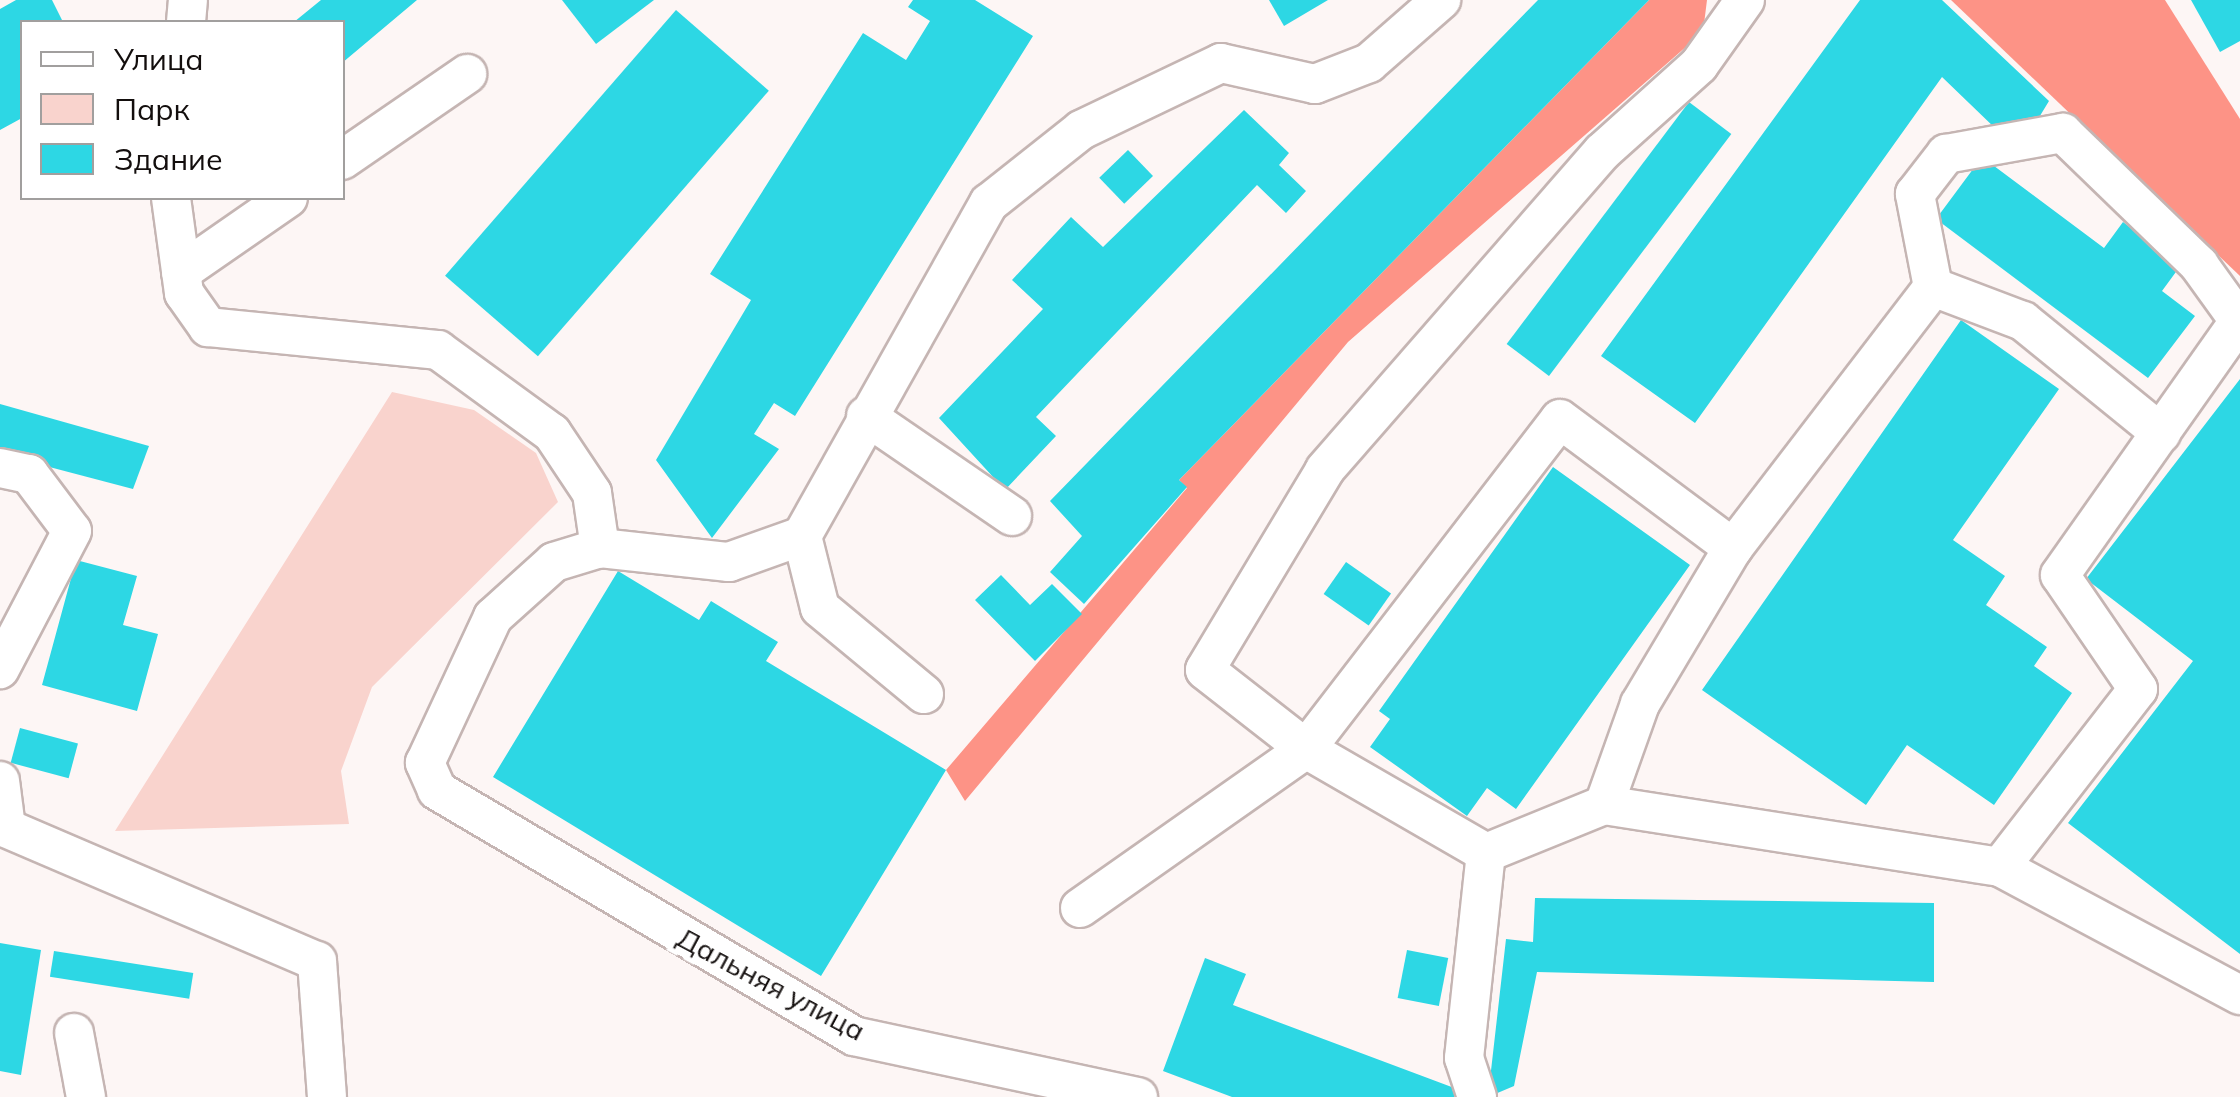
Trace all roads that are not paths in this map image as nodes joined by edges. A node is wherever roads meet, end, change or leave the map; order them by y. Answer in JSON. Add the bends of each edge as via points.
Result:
{"nodes":[{"id":1,"x":1442,"y":0,"type":"edge"},
{"id":2,"x":1745,"y":0,"type":"edge"},
{"id":3,"x":466,"y":74,"type":"dead end"},
{"id":4,"x":345,"y":158,"type":"edge"},
{"id":5,"x":171,"y":200,"type":"edge"},
{"id":6,"x":285,"y":200,"type":"edge"},
{"id":7,"x":182,"y":272,"type":"junction"},
{"id":8,"x":1933,"y":287,"type":"junction"},
{"id":9,"x":2239,"y":322,"type":"edge"},
{"id":10,"x":866,"y":416,"type":"junction"},
{"id":11,"x":2160,"y":433,"type":"junction"},
{"id":12,"x":0,"y":468,"type":"edge"},
{"id":13,"x":1012,"y":516,"type":"dead end"},
{"id":14,"x":802,"y":536,"type":"junction"},
{"id":15,"x":600,"y":548,"type":"junction"},
{"id":16,"x":1734,"y":548,"type":"junction"},
{"id":17,"x":0,"y":669,"type":"edge"},
{"id":18,"x":924,"y":694,"type":"dead end"},
{"id":19,"x":1306,"y":749,"type":"junction"},
{"id":20,"x":0,"y":780,"type":"edge"},
{"id":21,"x":1604,"y":805,"type":"junction"},
{"id":22,"x":1486,"y":852,"type":"junction"},
{"id":23,"x":2000,"y":868,"type":"junction"},
{"id":24,"x":1080,"y":908,"type":"dead end"},
{"id":25,"x":2240,"y":995,"type":"edge"},
{"id":26,"x":74,"y":1033,"type":"dead end"},
{"id":27,"x":86,"y":1097,"type":"edge"},
{"id":28,"x":327,"y":1097,"type":"edge"},
{"id":29,"x":1138,"y":1097,"type":"edge"},
{"id":30,"x":1476,"y":1097,"type":"edge"}],
"edges":[{"from":1,"to":10,"type":"street","via":[[1369,63],[1315,84],[1221,63],[1081,130],[989,203]]},
{"from":2,"to":19,"type":"street","via":[[1699,65],[1602,152],[1325,470],[1205,670]]},
{"from":3,"to":4,"type":"street"},
{"from":5,"to":7,"type":"street"},
{"from":6,"to":7,"type":"street"},
{"from":7,"to":15,"type":"street","via":[[208,327],[438,350],[552,433],[592,493]]},
{"from":8,"to":9,"type":"street","via":[[1915,194],[1946,154],[2064,133],[2199,264]]},
{"from":8,"to":11,"type":"street","via":[[2023,321]]},
{"from":8,"to":16,"type":"street"},
{"from":9,"to":11,"type":"street"},
{"from":10,"to":13,"type":"street"},
{"from":10,"to":14,"type":"street"},
{"from":11,"to":23,"type":"street","via":[[2060,575],[2138,688]]},
{"from":12,"to":17,"type":"street","via":[[29,474],[72,531]]},
{"from":14,"to":15,"type":"street","via":[[729,562]]},
{"from":14,"to":18,"type":"street","via":[[820,608]]},
{"from":15,"to":29,"type":"street","name":"Дальняя улица","via":[[554,562],[492,617],[424,762],[437,790],[854,1036]]},
{"from":16,"to":19,"type":"street","via":[[1560,419]]},
{"from":16,"to":21,"type":"street","via":[[1640,704]]},
{"from":19,"to":22,"type":"street"},
{"from":19,"to":24,"type":"street"},
{"from":20,"to":28,"type":"street","via":[[6,828],[317,961]]},
{"from":21,"to":22,"type":"street"},
{"from":21,"to":23,"type":"street"},
{"from":22,"to":30,"type":"street","via":[[1464,1058]]},
{"from":23,"to":25,"type":"street"},
{"from":26,"to":27,"type":"street"}]}
